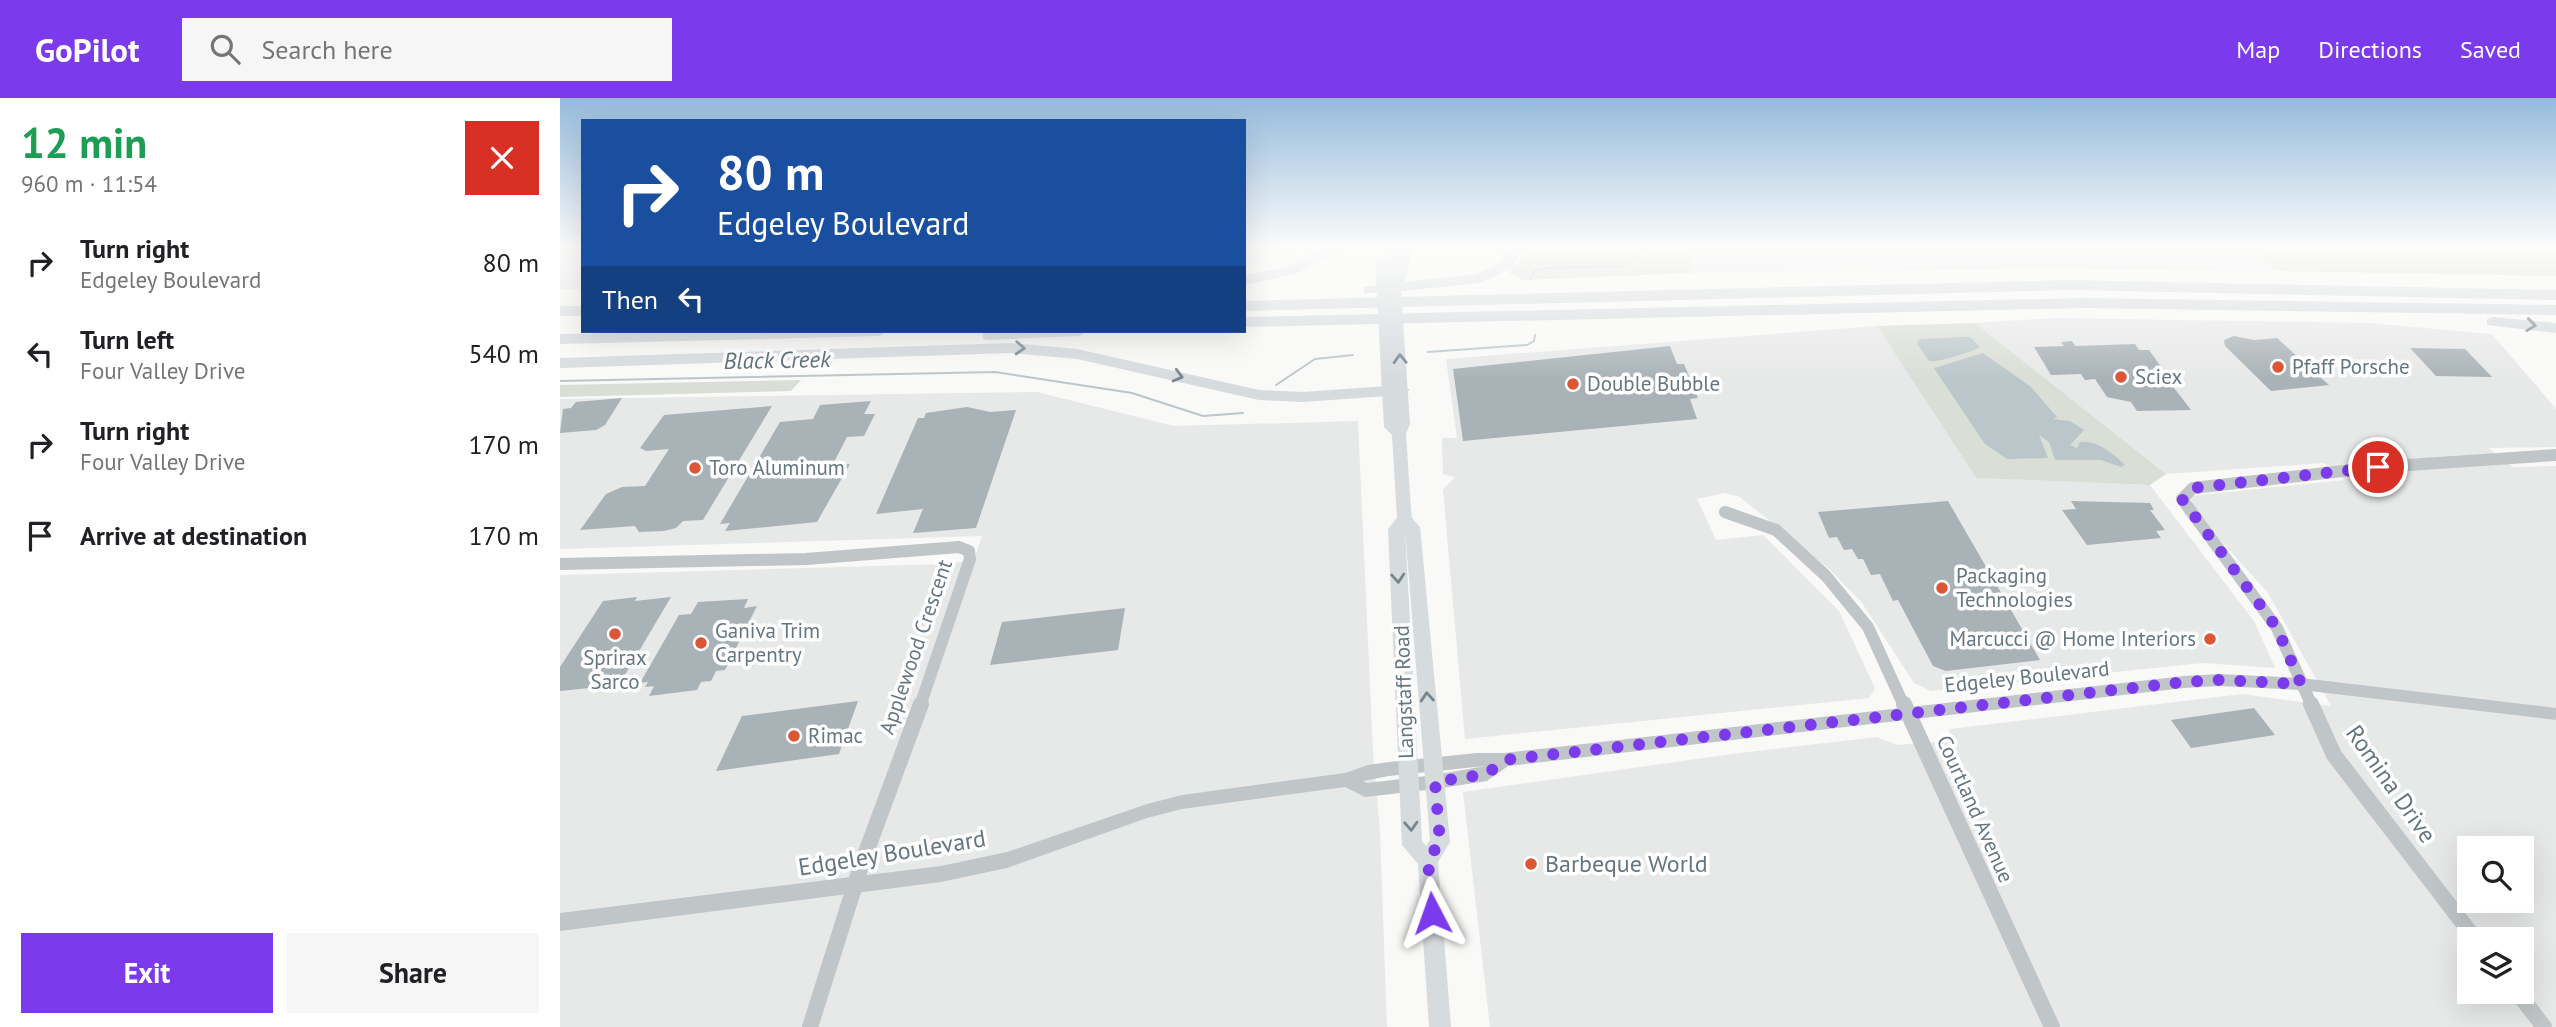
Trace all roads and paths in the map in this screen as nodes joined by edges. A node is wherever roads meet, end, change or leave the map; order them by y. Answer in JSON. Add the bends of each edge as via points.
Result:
{"nodes":[{"id":1,"x":1314,"y":291,"type":"edge"},
{"id":2,"x":1392,"y":291,"type":"edge"},
{"id":3,"x":1751,"y":291,"type":"edge"},
{"id":4,"x":2414,"y":291,"type":"edge"},
{"id":5,"x":1246,"y":293,"type":"edge"},
{"id":6,"x":1394,"y":293,"type":"edge"},
{"id":7,"x":2556,"y":295,"type":"edge"},
{"id":8,"x":2268,"y":305,"type":"junction"},
{"id":9,"x":1246,"y":306,"type":"edge"},
{"id":10,"x":2556,"y":310,"type":"edge"},
{"id":11,"x":560,"y":311,"type":"edge"},
{"id":12,"x":581,"y":311,"type":"edge"},
{"id":13,"x":1246,"y":322,"type":"edge"},
{"id":14,"x":560,"y":325,"type":"edge"},
{"id":15,"x":581,"y":325,"type":"edge"},
{"id":16,"x":2556,"y":328,"type":"edge"},
{"id":17,"x":800,"y":333,"type":"edge"},
{"id":18,"x":1033,"y":333,"type":"edge"},
{"id":19,"x":1392,"y":333,"type":"junction"},
{"id":20,"x":560,"y":339,"type":"edge"},
{"id":21,"x":560,"y":353,"type":"edge"},
{"id":22,"x":560,"y":363,"type":"edge"},
{"id":23,"x":1395,"y":391,"type":"junction"},
{"id":24,"x":2556,"y":456,"type":"edge"},
{"id":25,"x":1725,"y":512,"type":"dead end"},
{"id":26,"x":1405,"y":519,"type":"junction"},
{"id":27,"x":560,"y":564,"type":"edge"},
{"id":28,"x":2301,"y":684,"type":"junction"},
{"id":29,"x":1909,"y":713,"type":"junction"},
{"id":30,"x":2556,"y":714,"type":"edge"},
{"id":31,"x":1434,"y":773,"type":"junction"},
{"id":32,"x":1408,"y":776,"type":"junction"},
{"id":33,"x":1428,"y":860,"type":"junction"},
{"id":34,"x":855,"y":886,"type":"junction"},
{"id":35,"x":560,"y":922,"type":"edge"},
{"id":36,"x":2466,"y":927,"type":"edge"},
{"id":37,"x":2526,"y":1004,"type":"edge"},
{"id":38,"x":810,"y":1027,"type":"edge"},
{"id":39,"x":1440,"y":1027,"type":"edge"},
{"id":40,"x":2052,"y":1027,"type":"edge"},
{"id":41,"x":2544,"y":1027,"type":"edge"}],
"edges":[{"from":1,"to":5,"type":"highway"},
{"from":2,"to":19,"type":"main road","name":"Langstaff Road"},
{"from":3,"to":9,"type":"highway"},
{"from":4,"to":7,"type":"highway"},
{"from":6,"to":19,"type":"main road","name":"Langstaff Road"},
{"from":8,"to":10,"type":"highway"},
{"from":8,"to":13,"type":"highway","via":[[1855,306]]},
{"from":8,"to":16,"type":"highway","one_way":true},
{"from":11,"to":12,"type":"highway"},
{"from":14,"to":15,"type":"highway"},
{"from":17,"to":20,"type":"highway"},
{"from":18,"to":21,"type":"highway"},
{"from":19,"to":23,"type":"main road","name":"Langstaff Road"},
{"from":22,"to":23,"type":"highway","one_way":true,"via":[[1011,348],[1077,354],[1259,395]]},
{"from":23,"to":26,"type":"main road","name":"Langstaff Road","via":[[1391,427],[1399,434]]},
{"from":24,"to":28,"type":"street","via":[[2378,467],[2186,492],[2182,499],[2189,514],[2277,628]]},
{"from":25,"to":29,"type":"street","name":"Courtland Avenue","via":[[1776,530],[1826,576],[1868,627]]},
{"from":31,"to":26,"type":"main road","name":"Langstaff Road","one_way":true,"via":[[1412,527]]},
{"from":26,"to":32,"type":"main road","name":"Langstaff Road","one_way":true,"via":[[1396,529]]},
{"from":27,"to":34,"type":"street","name":"Applewood Crescent","via":[[806,559],[941,547],[969,551],[903,756]]},
{"from":28,"to":29,"type":"street","name":"Edgeley Boulevard","via":[[2184,682]]},
{"from":28,"to":30,"type":"street","name":"Edgeley Boulevard"},
{"from":28,"to":36,"type":"street","name":"Romina Drive","via":[[2334,755]]},
{"from":29,"to":31,"type":"street","name":"Edgeley Boulevard","via":[[1504,760],[1487,774]]},
{"from":29,"to":40,"type":"street","name":"Courtland Avenue"},
{"from":31,"to":32,"type":"street","name":"Edgeley Boulevard"},
{"from":31,"to":33,"type":"main road","name":"Langstaff Road","via":[[1440,842]]},
{"from":32,"to":33,"type":"main road","name":"Langstaff Road","one_way":true,"via":[[1412,845]]},
{"from":32,"to":34,"type":"street","name":"Edgeley Boulevard","via":[[1365,790],[1347,780],[1182,802],[1007,860]]},
{"from":33,"to":39,"type":"main road","name":"Langstaff Road"},
{"from":34,"to":35,"type":"street","name":"Edgeley Boulevard"},
{"from":34,"to":38,"type":"street","name":"Applewood Crescent"},
{"from":37,"to":41,"type":"street"}]}
